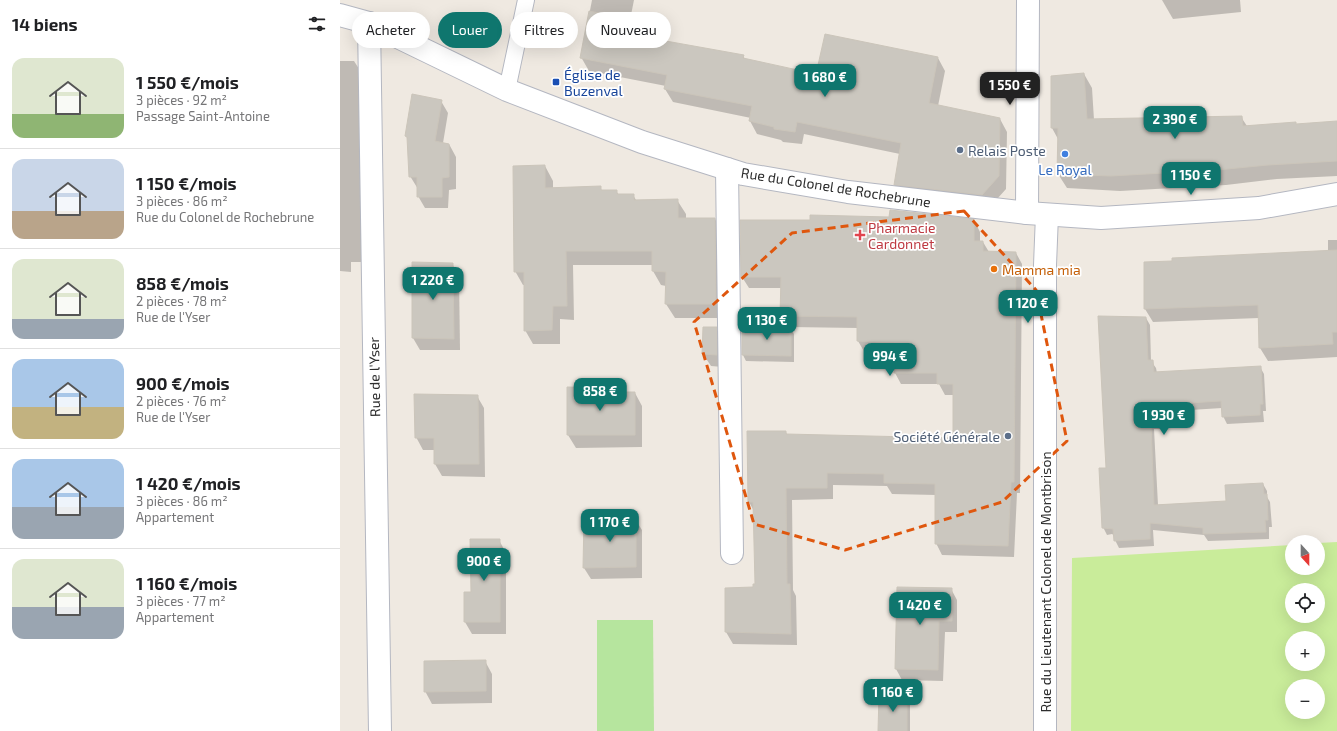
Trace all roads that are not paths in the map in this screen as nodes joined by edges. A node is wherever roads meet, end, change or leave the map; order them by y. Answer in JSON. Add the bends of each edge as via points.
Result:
{"nodes":[{"id":1,"x":526,"y":0,"type":"edge"},
{"id":2,"x":1028,"y":0,"type":"edge"},
{"id":3,"x":340,"y":14,"type":"edge"},
{"id":4,"x":352,"y":18,"type":"edge"},
{"id":5,"x":369,"y":48,"type":"edge"},
{"id":6,"x":420,"y":48,"type":"edge"},
{"id":7,"x":507,"y":90,"type":"junction"},
{"id":8,"x":727,"y":169,"type":"junction"},
{"id":9,"x":1337,"y":194,"type":"edge"},
{"id":10,"x":1037,"y":214,"type":"junction"},
{"id":11,"x":732,"y":553,"type":"dead end"},
{"id":12,"x":380,"y":731,"type":"edge"},
{"id":13,"x":1045,"y":731,"type":"edge"}],
"edges":[{"from":1,"to":7,"type":"lane"},
{"from":2,"to":10,"type":"street","name":"Rue du Lieutenant Colonel de Montbrison"},
{"from":3,"to":4,"type":"street","name":"Rue du Colonel de Rochebrune"},
{"from":5,"to":12,"type":"street","name":"Rue de l'Yser"},
{"from":6,"to":7,"type":"street","name":"Rue du Colonel de Rochebrune"},
{"from":7,"to":8,"type":"street","name":"Rue du Colonel de Rochebrune","via":[[642,142]]},
{"from":8,"to":10,"type":"street","name":"Rue du Colonel de Rochebrune","via":[[848,192]]},
{"from":8,"to":11,"type":"street"},
{"from":9,"to":10,"type":"street","name":"Rue du Colonel de Rochebrune","via":[[1259,208],[1101,218]]},
{"from":10,"to":13,"type":"street","name":"Rue du Lieutenant Colonel de Montbrison","via":[[1045,265]]}]}
